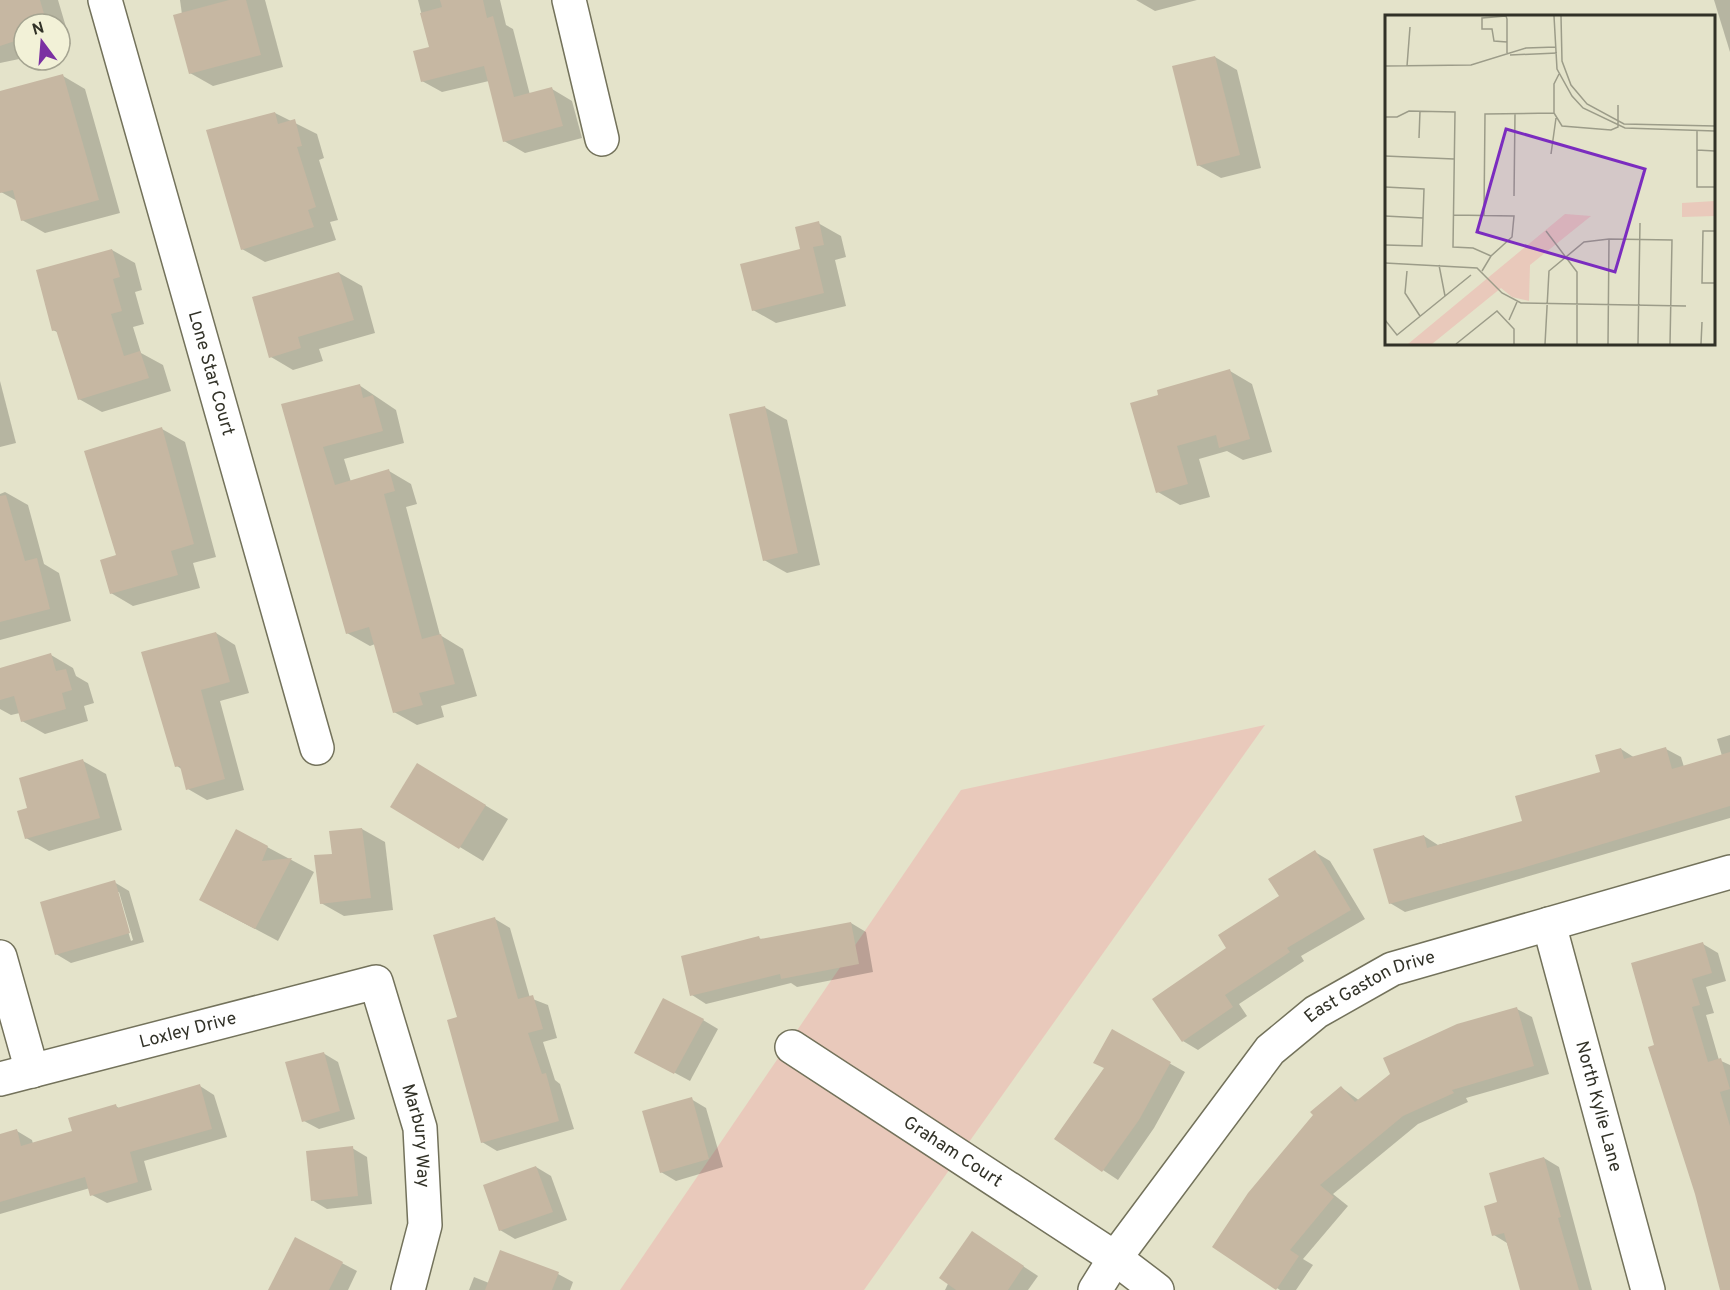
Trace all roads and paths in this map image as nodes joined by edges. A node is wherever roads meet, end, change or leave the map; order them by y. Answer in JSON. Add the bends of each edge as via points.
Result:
{"nodes":[{"id":1,"x":105,"y":0,"type":"edge"},
{"id":2,"x":569,"y":0,"type":"edge"},
{"id":3,"x":602,"y":139,"type":"dead end"},
{"id":4,"x":317,"y":748,"type":"dead end"},
{"id":5,"x":1730,"y":872,"type":"edge"},
{"id":6,"x":1549,"y":924,"type":"junction"},
{"id":7,"x":0,"y":957,"type":"edge"},
{"id":8,"x":376,"y":982,"type":"joint"},
{"id":9,"x":792,"y":1047,"type":"dead end"},
{"id":10,"x":32,"y":1071,"type":"junction"},
{"id":11,"x":0,"y":1079,"type":"edge"},
{"id":12,"x":1115,"y":1258,"type":"junction"},
{"id":13,"x":408,"y":1290,"type":"edge"},
{"id":14,"x":1095,"y":1290,"type":"edge"},
{"id":15,"x":1157,"y":1290,"type":"edge"},
{"id":16,"x":1648,"y":1290,"type":"edge"}],
"edges":[{"from":1,"to":4,"type":"street","name":"Lone Star Court"},
{"from":2,"to":3,"type":"street"},
{"from":5,"to":6,"type":"street","name":"East Gaston Drive"},
{"from":6,"to":12,"type":"street","name":"East Gaston Drive","via":[[1392,969],[1316,1012],[1270,1050]]},
{"from":6,"to":16,"type":"street","name":"North Kylie Lane"},
{"from":7,"to":10,"type":"street"},
{"from":8,"to":10,"type":"street","name":"Loxley Drive"},
{"from":8,"to":13,"type":"street","name":"Marbury Way","via":[[420,1128],[425,1225]]},
{"from":9,"to":12,"type":"street","name":"Graham Court"},
{"from":10,"to":11,"type":"street","name":"Loxley Drive"},
{"from":12,"to":14,"type":"street","name":"East Gaston Drive"},
{"from":12,"to":15,"type":"street","name":"Graham Court"}]}
